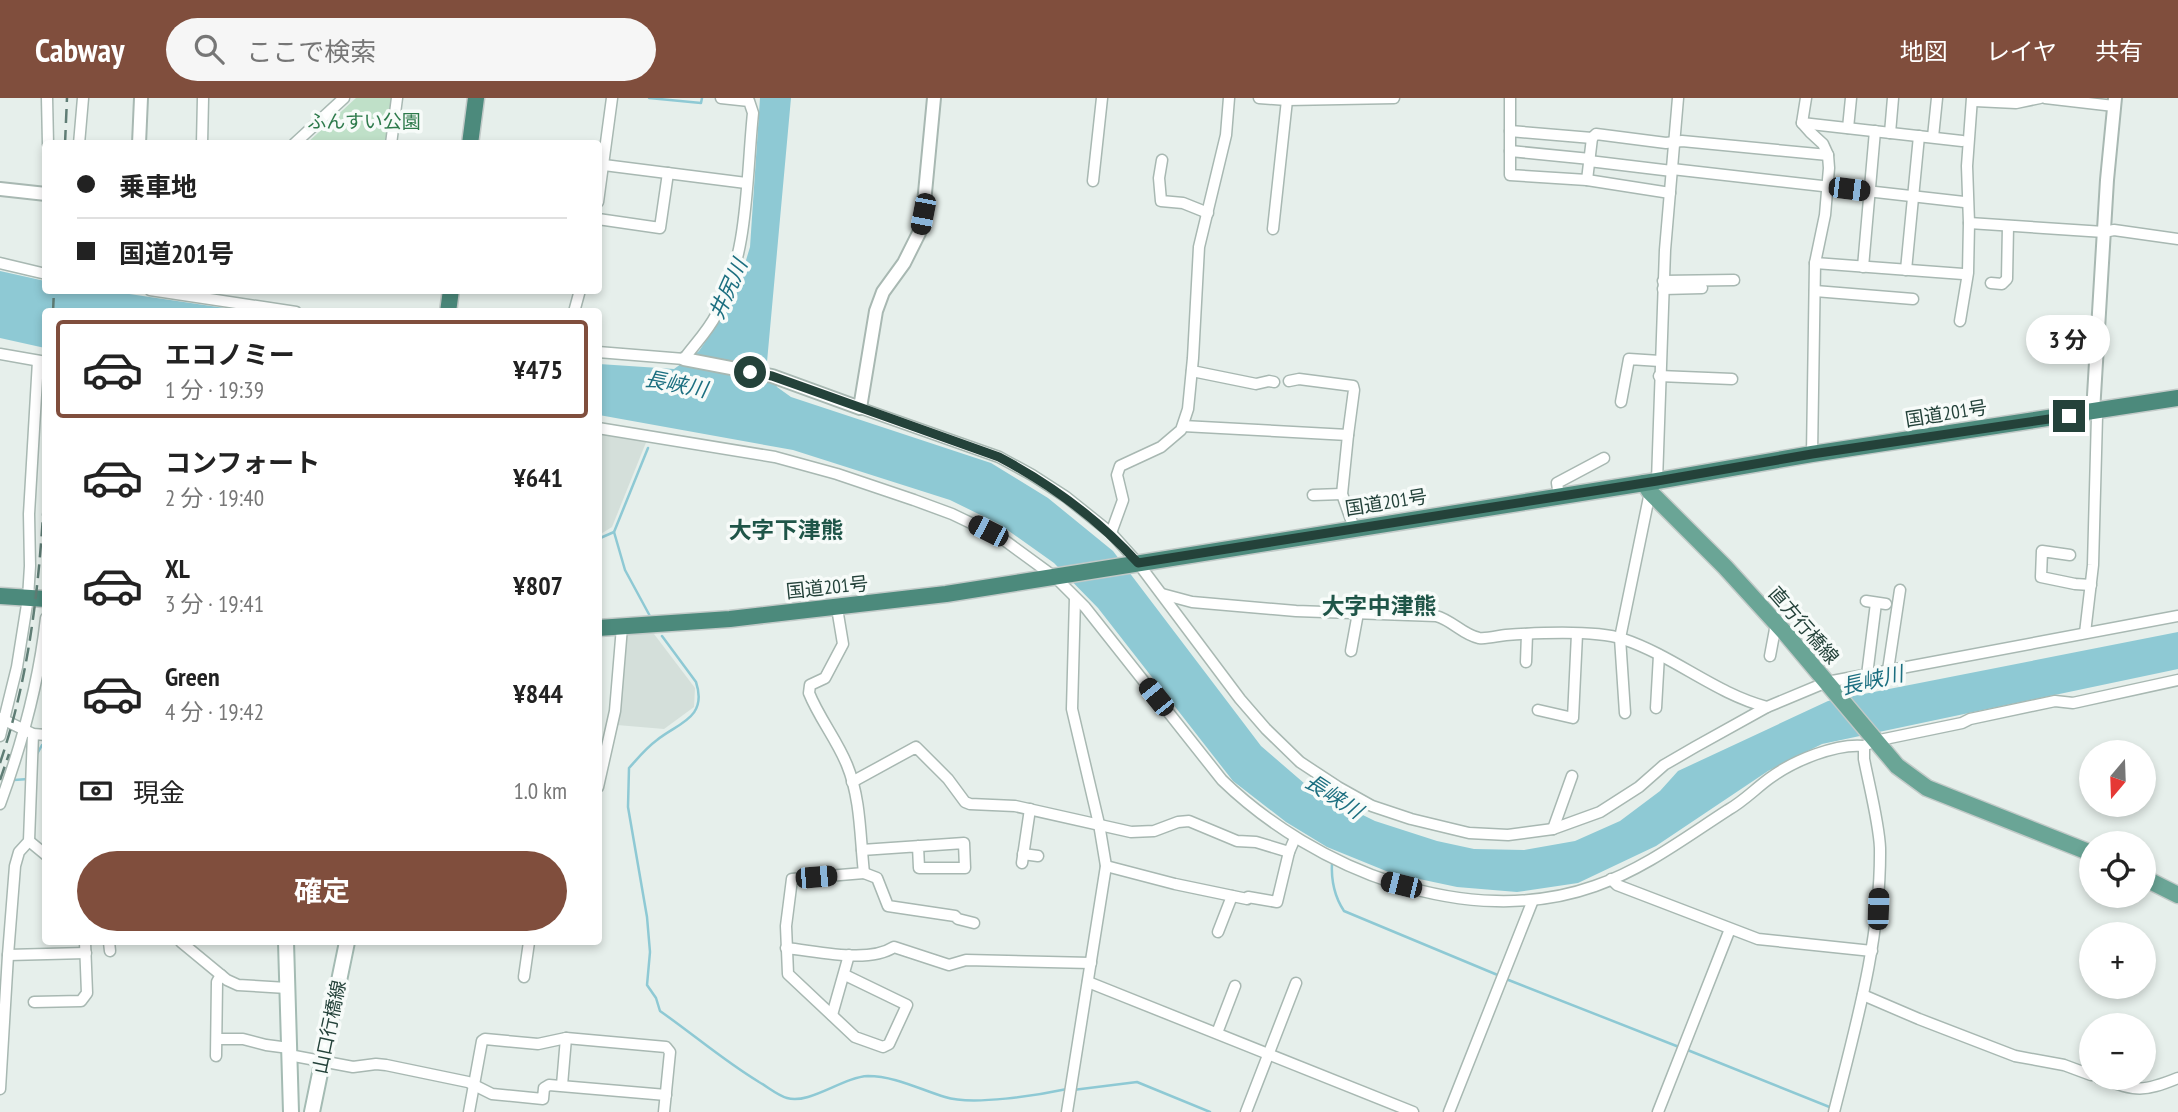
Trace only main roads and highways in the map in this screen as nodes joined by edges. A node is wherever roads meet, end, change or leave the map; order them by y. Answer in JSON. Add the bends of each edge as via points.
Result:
{"nodes":[{"id":1,"x":476,"y":98,"type":"edge"},
{"id":2,"x":471,"y":140,"type":"edge"},
{"id":3,"x":2178,"y":398,"type":"edge"},
{"id":4,"x":1650,"y":485,"type":"junction"},
{"id":5,"x":0,"y":596,"type":"edge"},
{"id":6,"x":42,"y":599,"type":"edge"},
{"id":7,"x":602,"y":628,"type":"edge"},
{"id":8,"x":2079,"y":848,"type":"edge"},
{"id":9,"x":2156,"y":884,"type":"edge"},
{"id":10,"x":2178,"y":895,"type":"edge"},
{"id":11,"x":286,"y":945,"type":"edge"},
{"id":12,"x":346,"y":945,"type":"edge"},
{"id":13,"x":291,"y":1112,"type":"edge"},
{"id":14,"x":312,"y":1112,"type":"edge"}],
"edges":[{"from":1,"to":2,"type":"highway"},
{"from":3,"to":4,"type":"highway","name":"国道201号","via":[[1812,454]]},
{"from":4,"to":7,"type":"highway","name":"国道201号","via":[[837,608]]},
{"from":4,"to":8,"type":"main road","name":"直方行橋線","via":[[1829,685],[1869,740],[1898,766],[1927,788]]},
{"from":5,"to":6,"type":"highway"},
{"from":9,"to":10,"type":"main road"},
{"from":11,"to":13,"type":"main road","name":"山口行橋線"},
{"from":12,"to":14,"type":"main road","name":"山口行橋線"}]}
